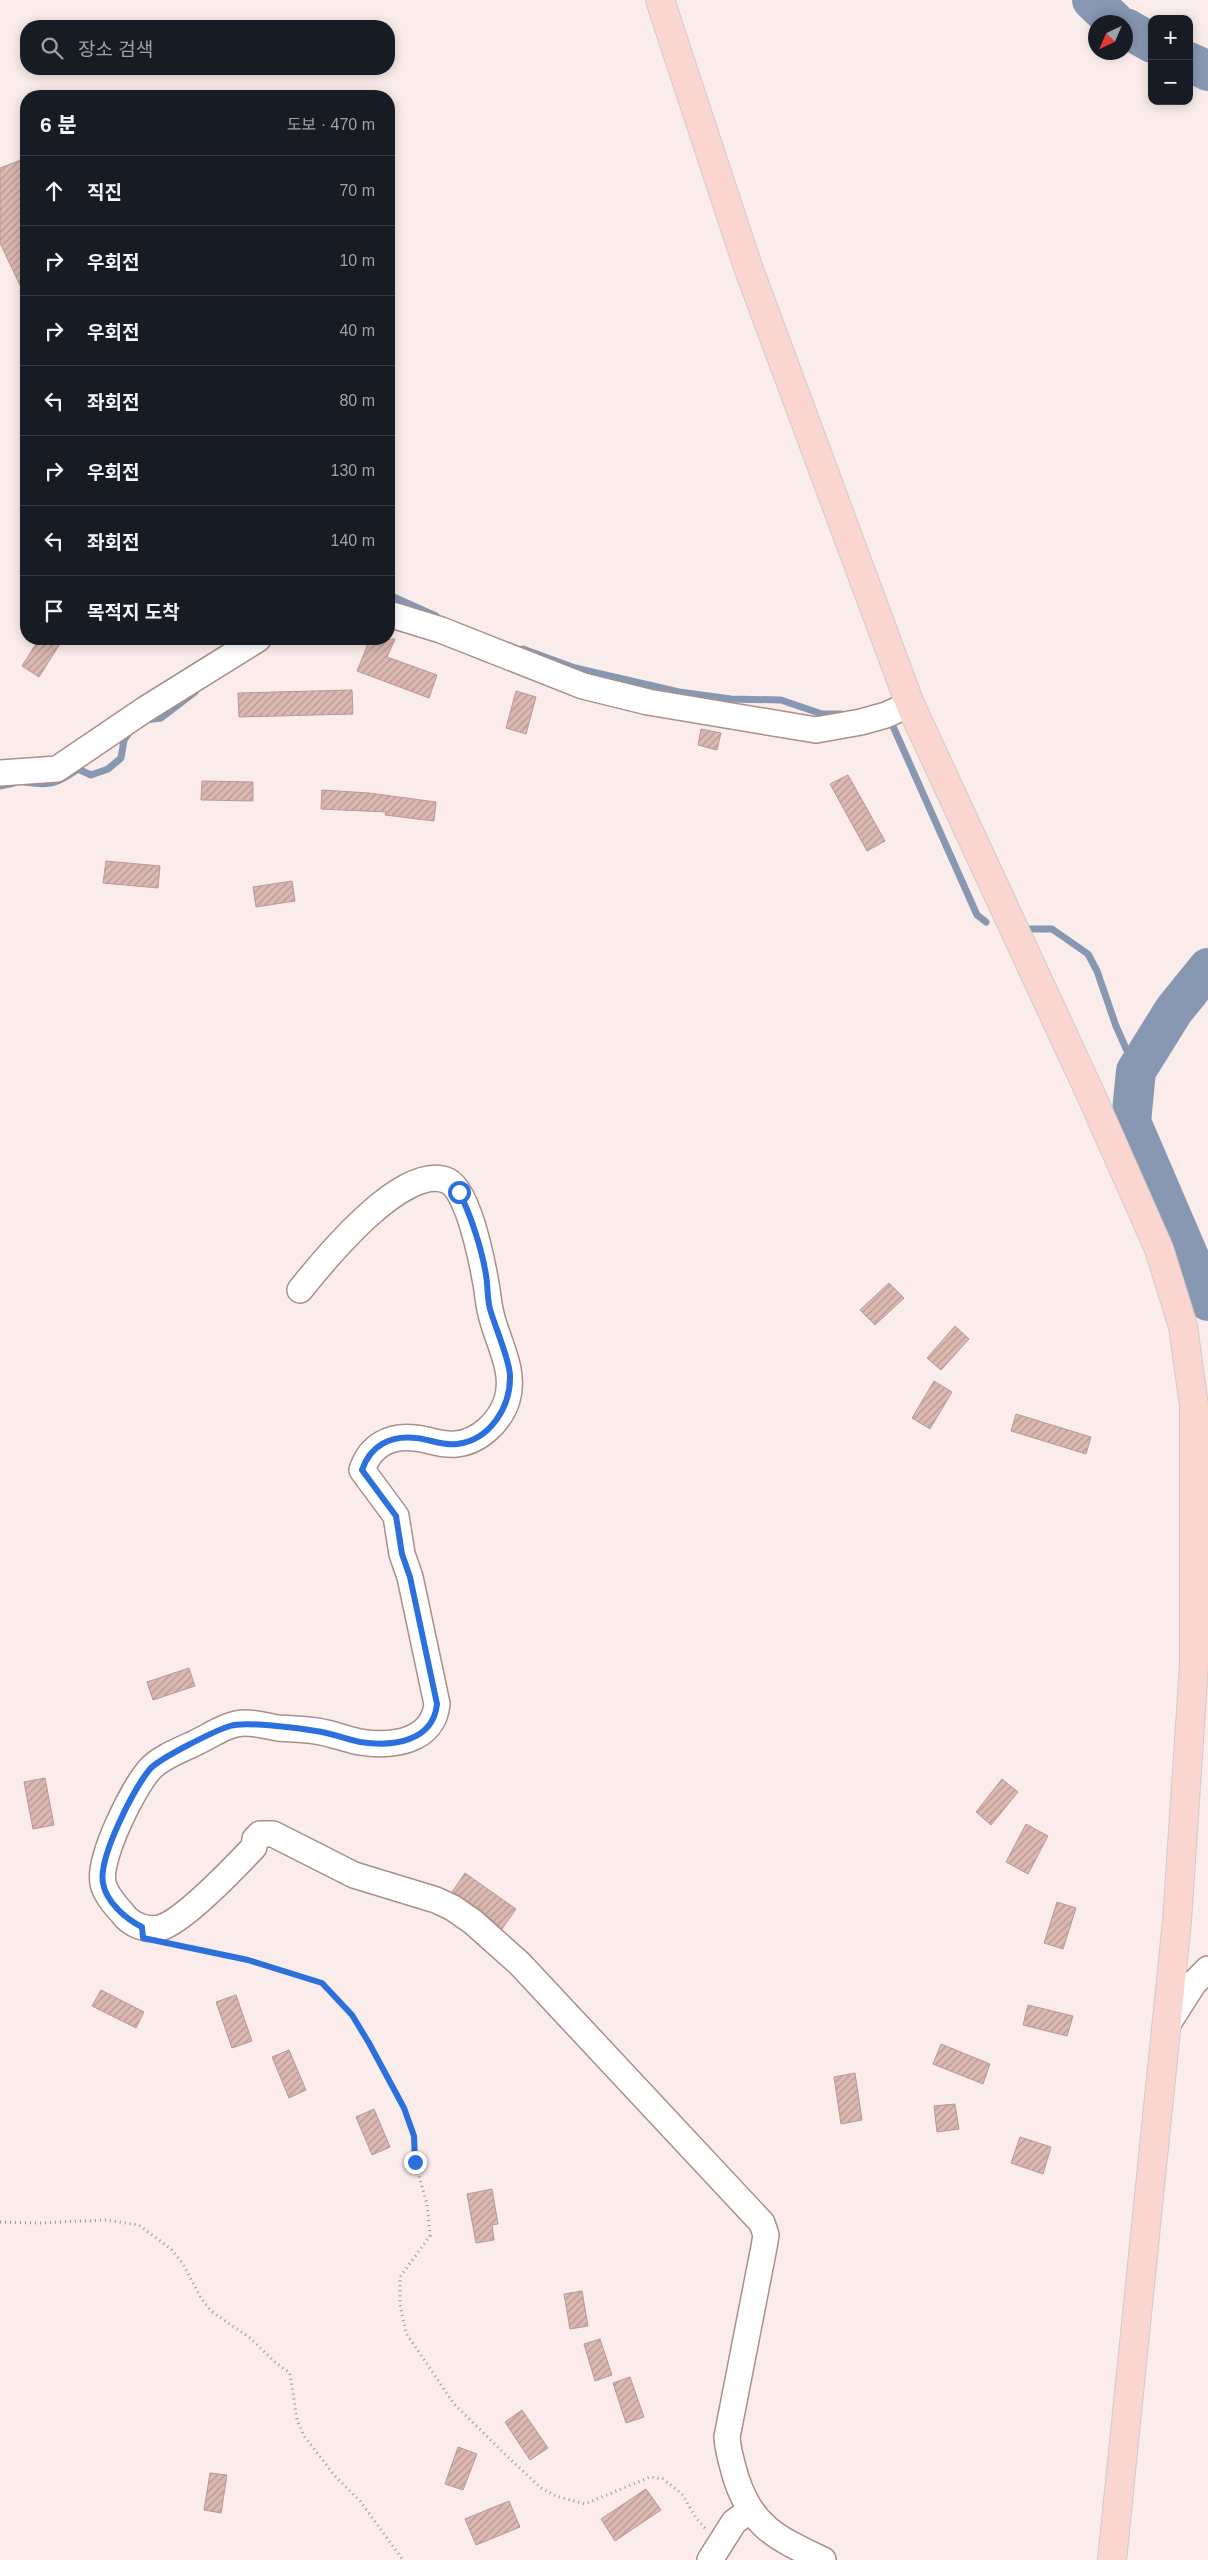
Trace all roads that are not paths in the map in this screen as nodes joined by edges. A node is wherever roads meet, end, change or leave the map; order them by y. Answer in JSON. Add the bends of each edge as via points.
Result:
{"nodes":[{"id":1,"x":660,"y":0,"type":"edge"},
{"id":2,"x":395,"y":616,"type":"edge"},
{"id":3,"x":248,"y":645,"type":"edge"},
{"id":4,"x":910,"y":704,"type":"junction"},
{"id":5,"x":0,"y":773,"type":"edge"},
{"id":6,"x":300,"y":1290,"type":"dead end"},
{"id":7,"x":1208,"y":1969,"type":"edge"},
{"id":8,"x":1167,"y":2025,"type":"junction"},
{"id":9,"x":749,"y":2511,"type":"junction"},
{"id":10,"x":710,"y":2560,"type":"edge"},
{"id":11,"x":823,"y":2560,"type":"edge"},
{"id":12,"x":1112,"y":2560,"type":"edge"}],
"edges":[{"from":1,"to":4,"type":"main road","via":[[748,267]]},
{"from":2,"to":4,"type":"street","via":[[442,630],[583,686],[657,704],[816,730],[862,722]]},
{"from":3,"to":5,"type":"street","via":[[144,710],[57,770]]},
{"from":4,"to":8,"type":"main road","via":[[1160,1249],[1183,1326],[1194,1406],[1194,1665]]},
{"from":6,"to":9,"type":"street","via":[[349,1232],[412,1184],[435,1178],[449,1182],[459,1192],[486,1273],[490,1307],[510,1374],[507,1399],[497,1420],[485,1433],[457,1444],[397,1438],[379,1444],[367,1456],[362,1470],[396,1516],[437,1704],[436,1717],[430,1728],[418,1735],[389,1743],[361,1742],[317,1731],[244,1723],[229,1726],[151,1769],[120,1822],[106,1857],[103,1883],[126,1919],[142,1927],[157,1928],[169,1924],[212,1888],[254,1847],[260,1834],[273,1834],[354,1875],[453,1908],[520,1964],[762,2223],[766,2235],[727,2437],[728,2452]]},
{"from":7,"to":8,"type":"street","via":[[1194,1983]]},
{"from":8,"to":12,"type":"main road"},
{"from":9,"to":10,"type":"street","via":[[734,2522]]},
{"from":9,"to":11,"type":"street","via":[[775,2536]]}]}
